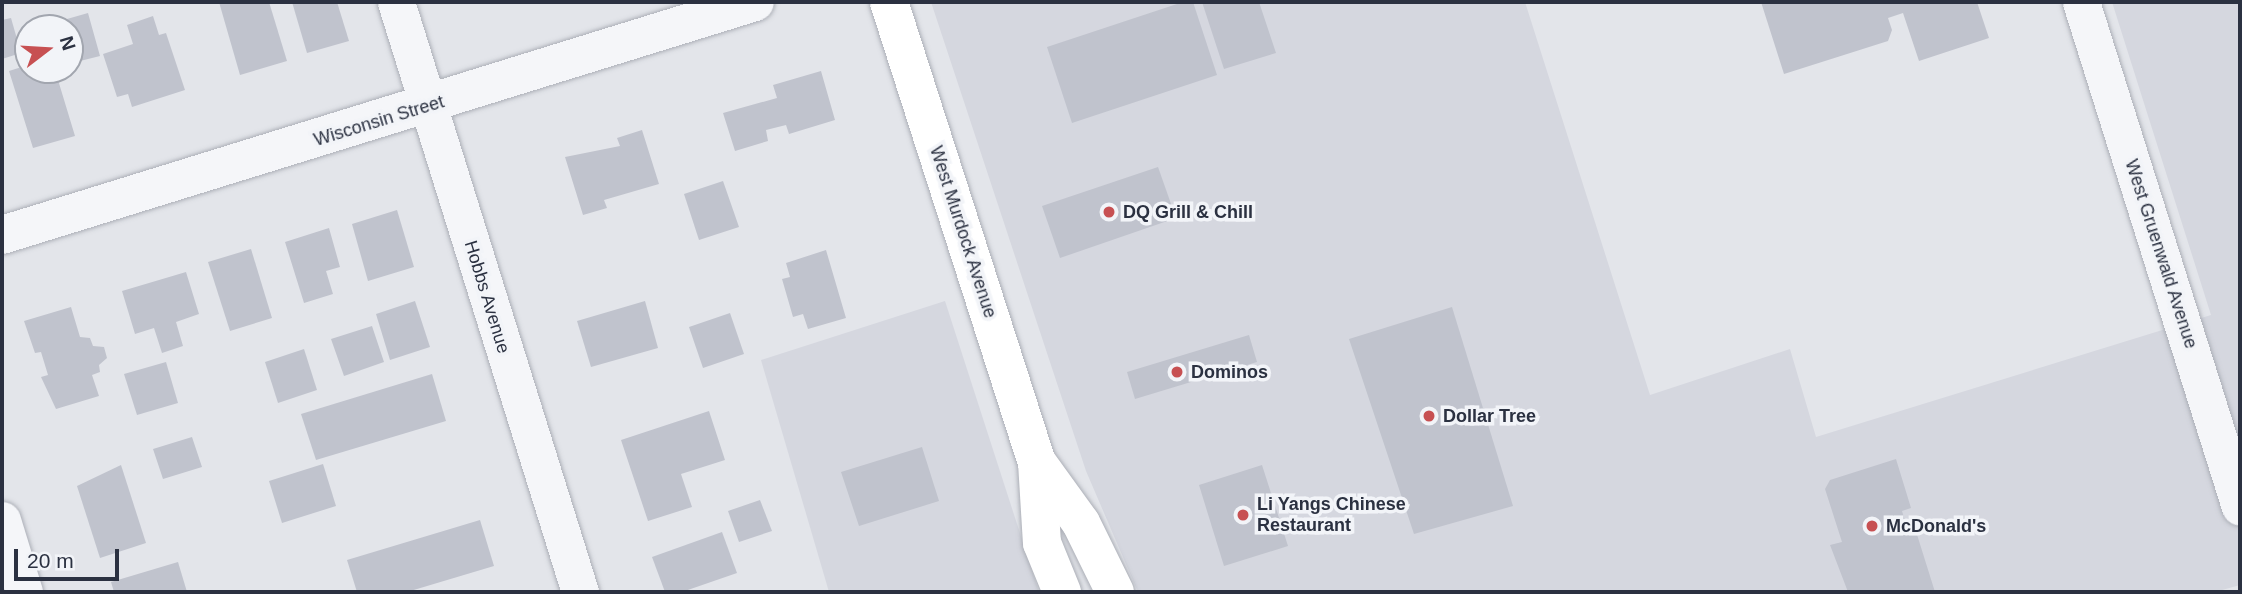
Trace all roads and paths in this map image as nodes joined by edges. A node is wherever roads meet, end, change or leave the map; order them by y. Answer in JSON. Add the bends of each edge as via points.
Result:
{"nodes":[{"id":1,"x":396,"y":2,"type":"edge"},
{"id":2,"x":755,"y":2,"type":"edge"},
{"id":3,"x":889,"y":2,"type":"edge"},
{"id":4,"x":2081,"y":2,"type":"edge"},
{"id":5,"x":428,"y":106,"type":"junction"},
{"id":6,"x":2,"y":235,"type":"edge"},
{"id":7,"x":1037,"y":462,"type":"junction"},
{"id":8,"x":2240,"y":507,"type":"edge"},
{"id":9,"x":2,"y":520,"type":"edge"},
{"id":10,"x":24,"y":592,"type":"edge"},
{"id":11,"x":580,"y":592,"type":"edge"},
{"id":12,"x":1062,"y":592,"type":"edge"},
{"id":13,"x":1115,"y":592,"type":"edge"}],
"edges":[{"from":1,"to":5,"type":"street","name":"Hobbs Avenue"},
{"from":2,"to":5,"type":"street","name":"Wisconsin Street"},
{"from":3,"to":7,"type":"main road","name":"West Murdock Avenue"},
{"from":4,"to":8,"type":"street","name":"West Gruenwald Avenue"},
{"from":5,"to":6,"type":"street","name":"Wisconsin Street"},
{"from":5,"to":11,"type":"street","name":"Hobbs Avenue"},
{"from":7,"to":12,"type":"main road","name":"West Murdock Avenue","via":[[1042,543]]},
{"from":7,"to":13,"type":"main road","name":"West Murdock Avenue","via":[[1081,523]]},
{"from":9,"to":10,"type":"street"}]}
